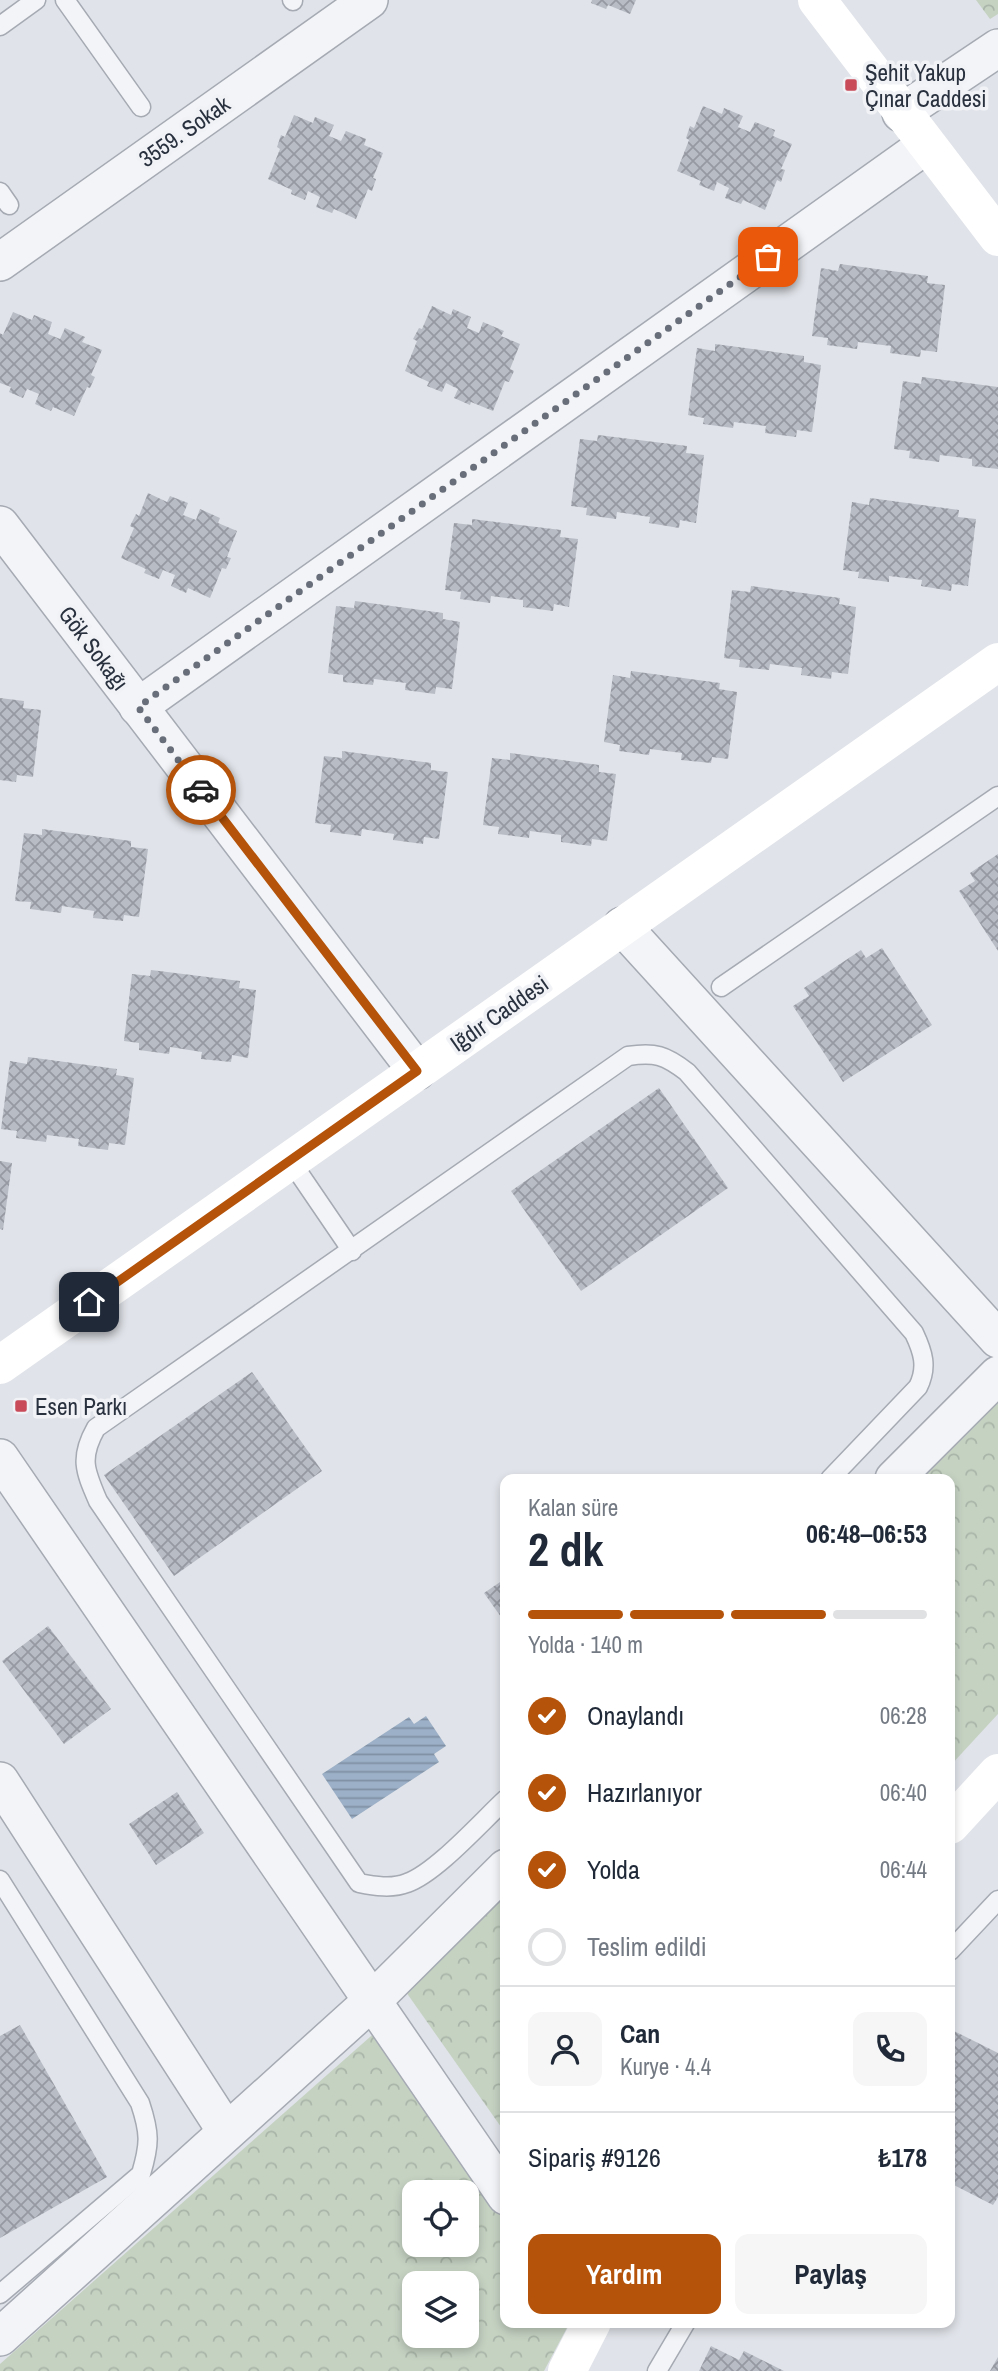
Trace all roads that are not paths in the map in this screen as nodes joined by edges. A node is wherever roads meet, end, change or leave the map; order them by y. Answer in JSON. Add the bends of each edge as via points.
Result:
{"nodes":[{"id":1,"x":36,"y":0,"type":"edge"},
{"id":2,"x":65,"y":0,"type":"edge"},
{"id":3,"x":369,"y":0,"type":"edge"},
{"id":4,"x":817,"y":0,"type":"edge"},
{"id":5,"x":0,"y":26,"type":"edge"},
{"id":6,"x":998,"y":48,"type":"edge"},
{"id":7,"x":141,"y":107,"type":"dead end"},
{"id":8,"x":901,"y":113,"type":"junction"},
{"id":9,"x":926,"y":145,"type":"junction"},
{"id":10,"x":998,"y":237,"type":"edge"},
{"id":11,"x":0,"y":262,"type":"edge"},
{"id":12,"x":0,"y":526,"type":"edge"},
{"id":13,"x":998,"y":662,"type":"edge"},
{"id":14,"x":138,"y":707,"type":"junction"},
{"id":15,"x":998,"y":796,"type":"edge"},
{"id":16,"x":622,"y":926,"type":"junction"},
{"id":17,"x":721,"y":986,"type":"dead end"},
{"id":18,"x":417,"y":1071,"type":"junction"},
{"id":19,"x":290,"y":1160,"type":"junction"},
{"id":20,"x":352,"y":1251,"type":"junction"},
{"id":21,"x":998,"y":1339,"type":"edge"},
{"id":22,"x":0,"y":1365,"type":"edge"},
{"id":23,"x":998,"y":1375,"type":"edge"},
{"id":24,"x":0,"y":1458,"type":"edge"},
{"id":25,"x":835,"y":1474,"type":"edge"},
{"id":26,"x":899,"y":1474,"type":"edge"},
{"id":27,"x":998,"y":1773,"type":"edge"},
{"id":28,"x":0,"y":1781,"type":"edge"},
{"id":29,"x":500,"y":1805,"type":"edge"},
{"id":30,"x":955,"y":1820,"type":"edge"},
{"id":31,"x":500,"y":1874,"type":"edge"},
{"id":32,"x":0,"y":1880,"type":"edge"},
{"id":33,"x":998,"y":1900,"type":"edge"},
{"id":34,"x":955,"y":1946,"type":"edge"},
{"id":35,"x":372,"y":2001,"type":"junction"},
{"id":36,"x":226,"y":2131,"type":"junction"},
{"id":37,"x":500,"y":2187,"type":"edge"},
{"id":38,"x":0,"y":2294,"type":"edge"},
{"id":39,"x":589,"y":2328,"type":"edge"},
{"id":40,"x":682,"y":2328,"type":"edge"},
{"id":41,"x":0,"y":2337,"type":"edge"},
{"id":42,"x":567,"y":2371,"type":"edge"},
{"id":43,"x":657,"y":2371,"type":"edge"}],
"edges":[{"from":1,"to":5,"type":"lane"},
{"from":2,"to":7,"type":"lane"},
{"from":3,"to":11,"type":"street","name":"3559. Sokak"},
{"from":4,"to":8,"type":"main road"},
{"from":6,"to":8,"type":"street"},
{"from":8,"to":9,"type":"main road"},
{"from":9,"to":10,"type":"main road"},
{"from":9,"to":14,"type":"street"},
{"from":12,"to":14,"type":"street","name":"Gök Sokağı"},
{"from":13,"to":16,"type":"main road","name":"Iğdır Caddesi"},
{"from":14,"to":18,"type":"street","name":"Gök Sokağı"},
{"from":15,"to":17,"type":"lane"},
{"from":16,"to":18,"type":"main road","name":"Iğdır Caddesi"},
{"from":16,"to":21,"type":"street"},
{"from":18,"to":19,"type":"main road","name":"Iğdır Caddesi"},
{"from":19,"to":20,"type":"lane"},
{"from":19,"to":22,"type":"main road","name":"Iğdır Caddesi"},
{"from":20,"to":25,"type":"lane","via":[[628,1056],[649,1053],[670,1059],[687,1072],[914,1333],[924,1353],[924,1375],[918,1387]]},
{"from":20,"to":29,"type":"lane","via":[[96,1428],[87,1445],[85,1473],[98,1501],[359,1883],[378,1887],[406,1884],[429,1872]]},
{"from":23,"to":26,"type":"street"},
{"from":24,"to":35,"type":"street"},
{"from":27,"to":30,"type":"main road"},
{"from":28,"to":36,"type":"street"},
{"from":31,"to":35,"type":"street"},
{"from":32,"to":38,"type":"lane","via":[[140,2103],[149,2148],[141,2174]]},
{"from":33,"to":34,"type":"lane"},
{"from":35,"to":36,"type":"street"},
{"from":35,"to":37,"type":"street"},
{"from":36,"to":41,"type":"street"},
{"from":39,"to":42,"type":"main road"},
{"from":40,"to":43,"type":"lane"}]}
